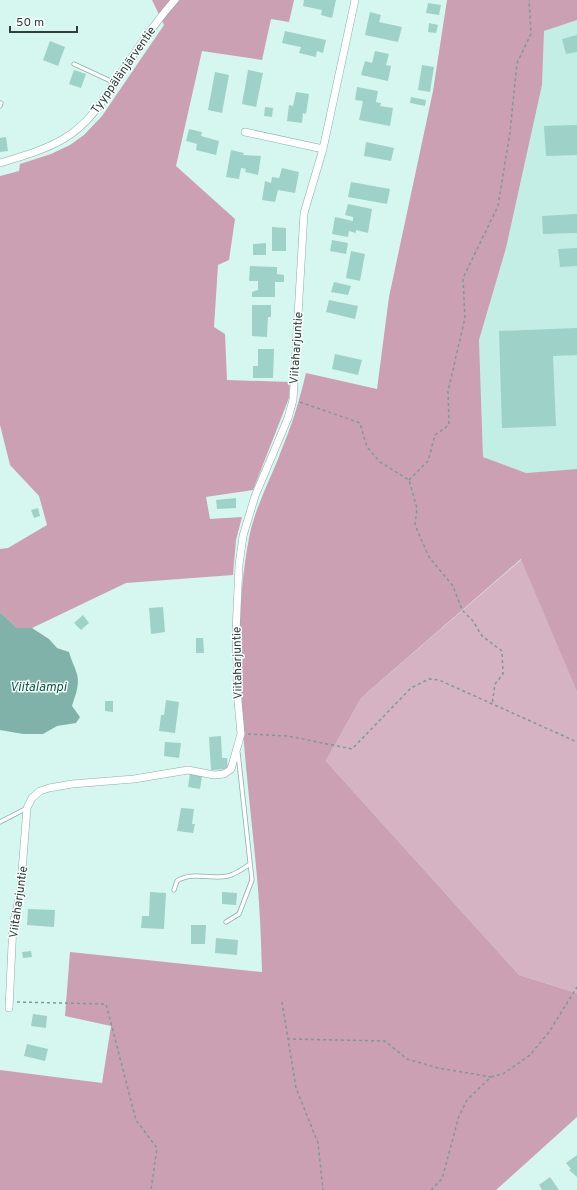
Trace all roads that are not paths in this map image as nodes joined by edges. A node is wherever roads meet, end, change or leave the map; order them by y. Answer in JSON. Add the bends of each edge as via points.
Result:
{"nodes":[{"id":1,"x":175,"y":0,"type":"edge"},
{"id":2,"x":355,"y":0,"type":"edge"},
{"id":3,"x":74,"y":64,"type":"dead end"},
{"id":4,"x":115,"y":83,"type":"junction"},
{"id":5,"x":245,"y":132,"type":"dead end"},
{"id":6,"x":322,"y":149,"type":"junction"},
{"id":7,"x":0,"y":163,"type":"edge"},
{"id":8,"x":238,"y":752,"type":"junction"},
{"id":9,"x":27,"y":808,"type":"junction"},
{"id":10,"x":0,"y":822,"type":"edge"},
{"id":11,"x":250,"y":864,"type":"junction"},
{"id":12,"x":174,"y":890,"type":"dead end"},
{"id":13,"x":226,"y":922,"type":"dead end"},
{"id":14,"x":9,"y":1005,"type":"road end"}],
"edges":[{"from":1,"to":4,"type":"street","name":"Tyyppälänjärventie"},
{"from":2,"to":6,"type":"street","name":"Viitaharjuntie"},
{"from":3,"to":4,"type":"lane"},
{"from":4,"to":7,"type":"street","name":"Tyyppälänjärventie","via":[[97,110],[66,137],[27,155]]},
{"from":5,"to":6,"type":"street"},
{"from":6,"to":8,"type":"street","name":"Viitaharjuntie","via":[[304,218],[293,400],[255,496],[243,536],[236,632],[241,734]]},
{"from":8,"to":9,"type":"street","name":"Viitaharjuntie","via":[[231,769],[224,774],[214,775],[188,770],[134,779],[72,784],[40,791],[32,798]]},
{"from":8,"to":11,"type":"lane"},
{"from":9,"to":10,"type":"lane"},
{"from":9,"to":14,"type":"street","name":"Viitaharjuntie","via":[[20,896],[13,924]]},
{"from":11,"to":12,"type":"lane","via":[[226,877],[184,877],[177,881]]},
{"from":11,"to":13,"type":"lane","via":[[252,880],[239,914]]}]}
